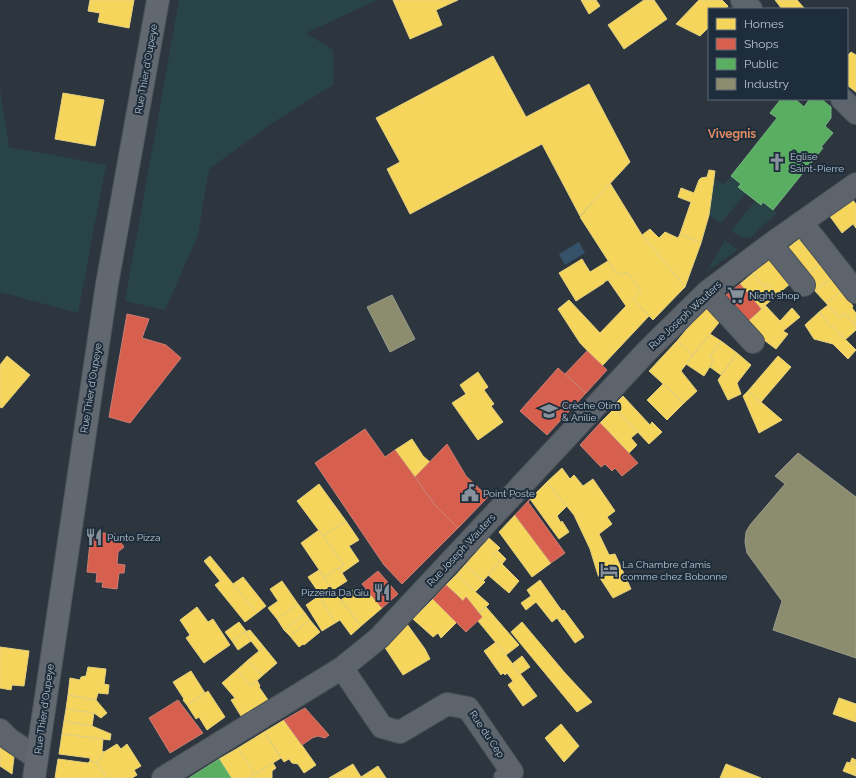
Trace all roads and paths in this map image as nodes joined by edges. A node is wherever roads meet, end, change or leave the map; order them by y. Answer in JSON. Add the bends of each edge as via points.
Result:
{"nodes":[{"id":1,"x":158,"y":0,"type":"edge"},
{"id":2,"x":742,"y":0,"type":"edge"},
{"id":3,"x":750,"y":8,"type":"edge"},
{"id":4,"x":843,"y":100,"type":"edge"},
{"id":5,"x":856,"y":113,"type":"edge"},
{"id":6,"x":856,"y":184,"type":"edge"},
{"id":7,"x":802,"y":222,"type":"junction"},
{"id":8,"x":771,"y":244,"type":"junction"},
{"id":9,"x":804,"y":285,"type":"dead end"},
{"id":10,"x":707,"y":292,"type":"junction"},
{"id":11,"x":856,"y":292,"type":"edge"},
{"id":12,"x":753,"y":342,"type":"dead end"},
{"id":13,"x":342,"y":668,"type":"junction"},
{"id":14,"x":0,"y":730,"type":"edge"},
{"id":15,"x":36,"y":768,"type":"edge"},
{"id":16,"x":164,"y":778,"type":"edge"},
{"id":17,"x":505,"y":778,"type":"edge"}],
"edges":[{"from":1,"to":15,"type":"main road","name":"Rue Thier d'Oupeye","via":[[107,284]]},
{"from":2,"to":3,"type":"street"},
{"from":4,"to":5,"type":"street"},
{"from":6,"to":7,"type":"street","name":"Rue Joseph Wauters"},
{"from":7,"to":8,"type":"street","name":"Rue Joseph Wauters"},
{"from":7,"to":11,"type":"street"},
{"from":8,"to":9,"type":"street"},
{"from":8,"to":10,"type":"street","name":"Rue Joseph Wauters"},
{"from":10,"to":12,"type":"street"},
{"from":10,"to":13,"type":"street","name":"Rue Joseph Wauters","via":[[648,350],[379,638]]},
{"from":13,"to":16,"type":"street","name":"Rue Joseph Wauters"},
{"from":13,"to":17,"type":"street","name":"Rue du Cep","via":[[382,727],[400,732],[447,704],[468,708],[512,772]]},
{"from":14,"to":15,"type":"street"}]}
